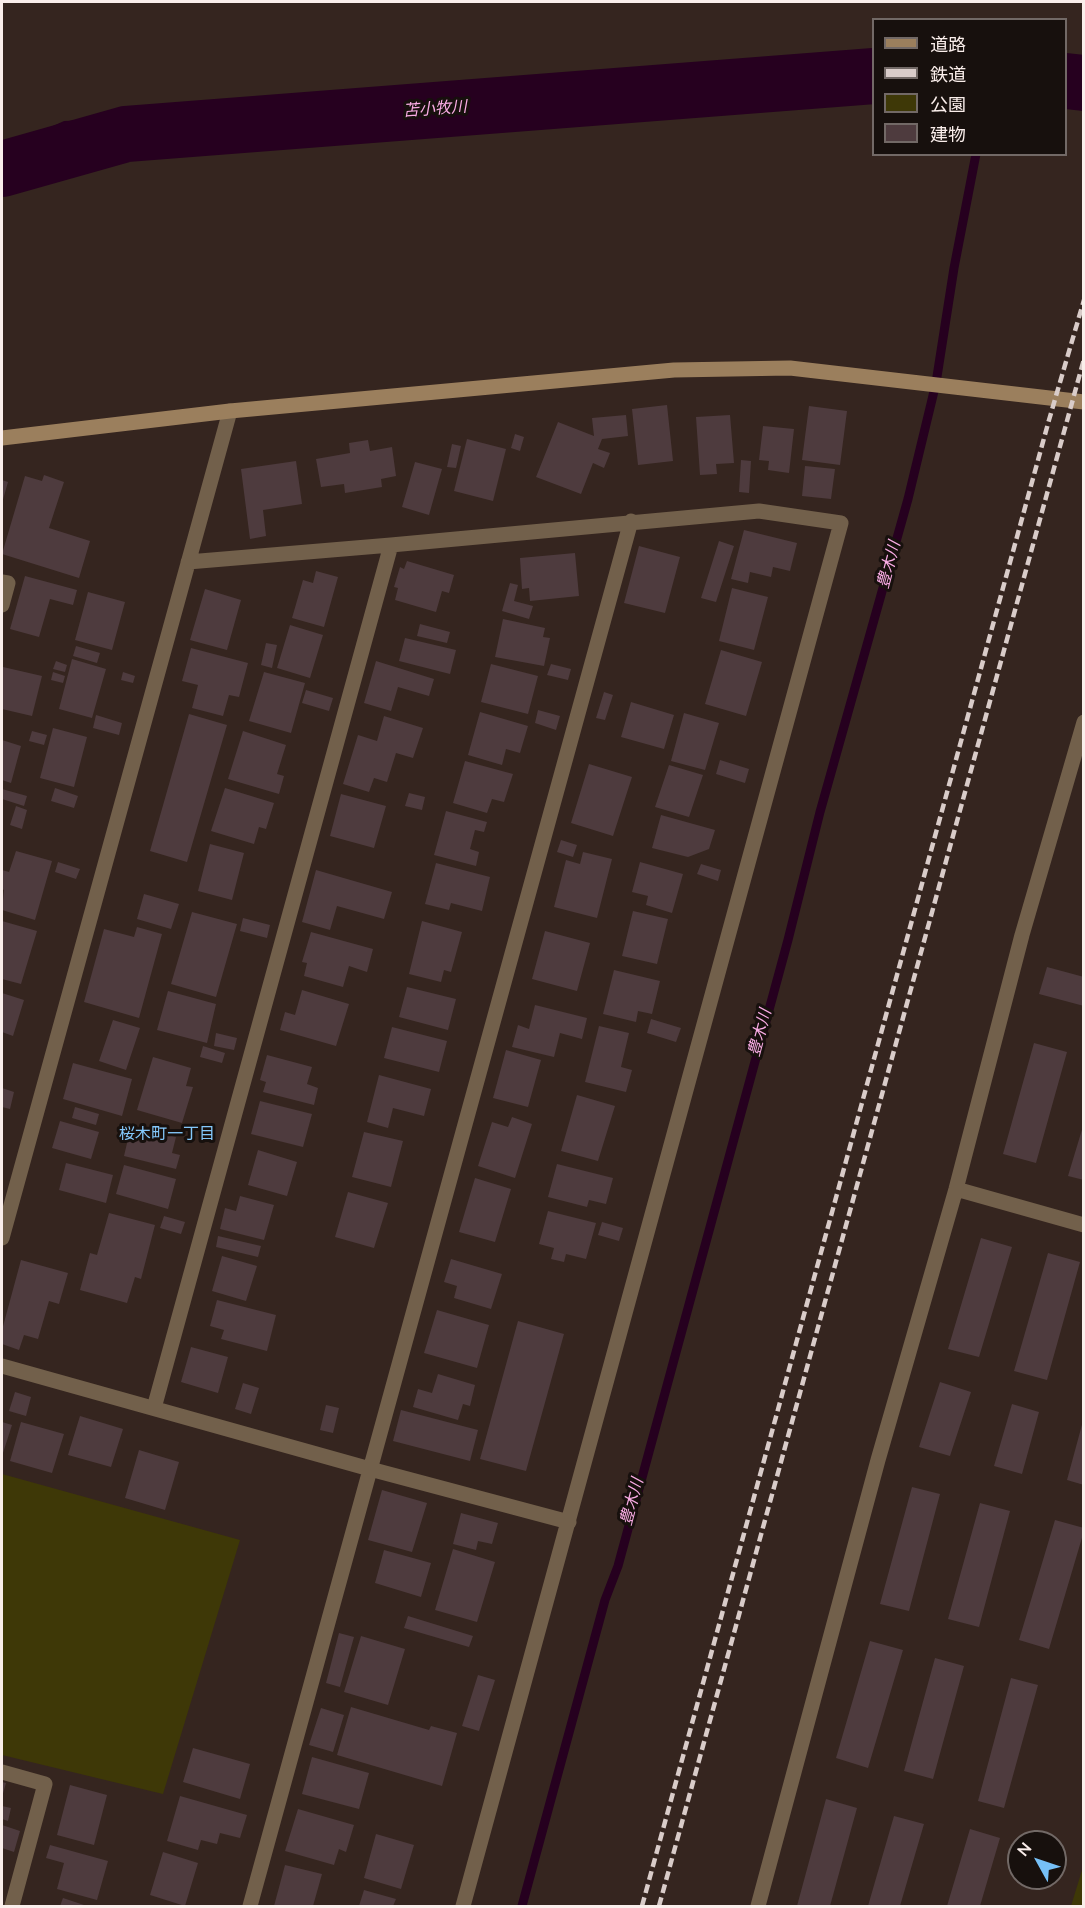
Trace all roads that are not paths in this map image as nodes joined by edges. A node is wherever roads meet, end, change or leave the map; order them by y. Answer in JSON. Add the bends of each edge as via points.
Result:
{"nodes":[{"id":1,"x":1083,"y":402,"type":"edge"},
{"id":2,"x":230,"y":411,"type":"junction"},
{"id":3,"x":2,"y":438,"type":"edge"},
{"id":4,"x":631,"y":521,"type":"junction"},
{"id":5,"x":391,"y":545,"type":"junction"},
{"id":6,"x":188,"y":562,"type":"junction"},
{"id":7,"x":2,"y":582,"type":"edge"},
{"id":8,"x":2,"y":605,"type":"edge"},
{"id":9,"x":1083,"y":722,"type":"edge"},
{"id":10,"x":956,"y":1190,"type":"junction"},
{"id":11,"x":1083,"y":1225,"type":"edge"},
{"id":12,"x":2,"y":1238,"type":"edge"},
{"id":13,"x":2,"y":1366,"type":"edge"},
{"id":14,"x":154,"y":1408,"type":"junction"},
{"id":15,"x":370,"y":1469,"type":"junction"},
{"id":16,"x":569,"y":1522,"type":"junction"},
{"id":17,"x":2,"y":1772,"type":"edge"},
{"id":18,"x":12,"y":1906,"type":"edge"},
{"id":19,"x":250,"y":1906,"type":"edge"},
{"id":20,"x":463,"y":1906,"type":"edge"},
{"id":21,"x":758,"y":1906,"type":"edge"}],
"edges":[{"from":1,"to":2,"type":"street","via":[[790,368],[674,370]]},
{"from":2,"to":3,"type":"street"},
{"from":2,"to":6,"type":"street"},
{"from":4,"to":5,"type":"street"},
{"from":4,"to":15,"type":"street"},
{"from":4,"to":16,"type":"street","via":[[759,511],[842,523]]},
{"from":5,"to":6,"type":"street"},
{"from":5,"to":14,"type":"street"},
{"from":6,"to":12,"type":"street"},
{"from":7,"to":8,"type":"street","via":[[8,583]]},
{"from":9,"to":10,"type":"street","via":[[1022,935]]},
{"from":10,"to":11,"type":"street"},
{"from":10,"to":21,"type":"street","via":[[878,1460]]},
{"from":13,"to":14,"type":"street"},
{"from":14,"to":15,"type":"street"},
{"from":15,"to":16,"type":"street"},
{"from":15,"to":19,"type":"street"},
{"from":16,"to":20,"type":"street"},
{"from":17,"to":18,"type":"street","via":[[45,1784]]}]}
